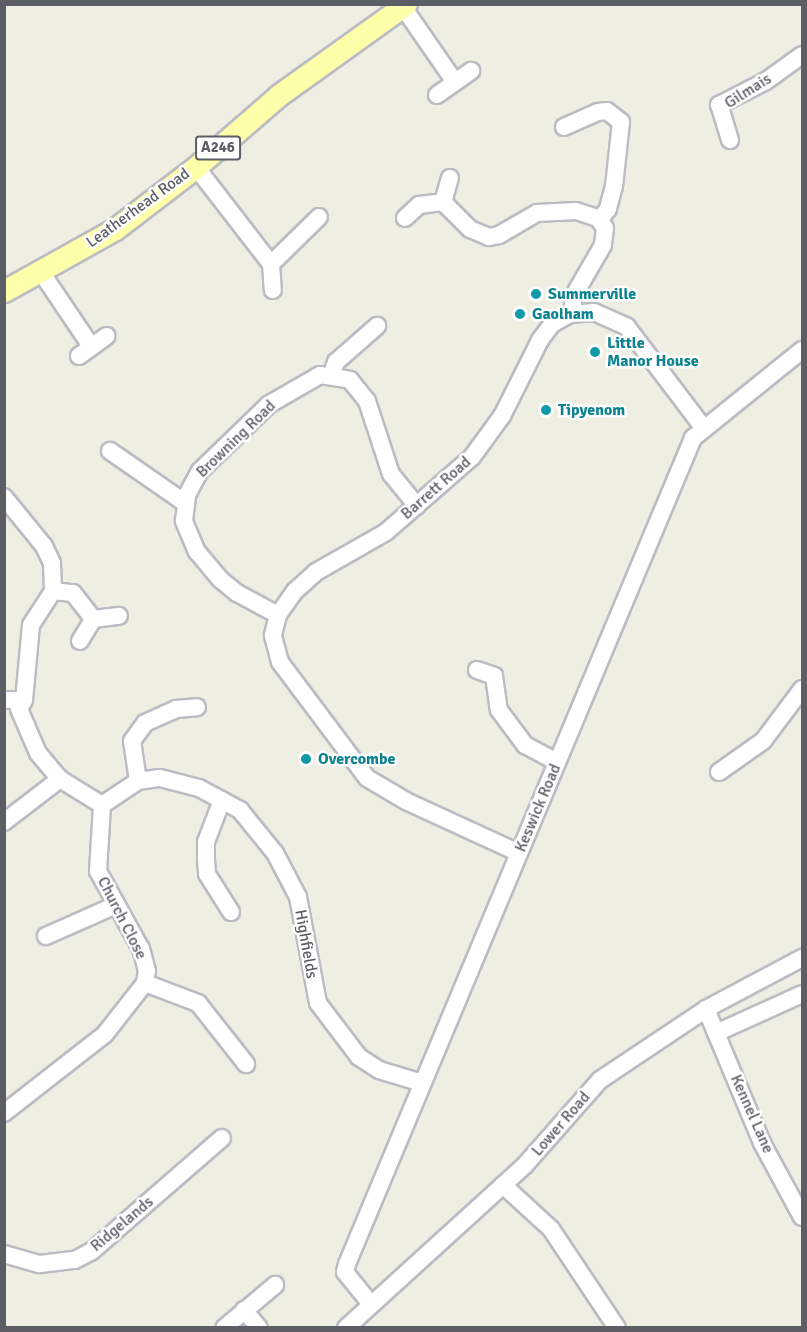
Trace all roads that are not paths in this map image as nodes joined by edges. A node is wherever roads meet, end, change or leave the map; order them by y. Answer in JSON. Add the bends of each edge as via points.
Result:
{"nodes":[{"id":1,"x":404,"y":6,"type":"edge"},
{"id":2,"x":802,"y":55,"type":"edge"},
{"id":3,"x":471,"y":71,"type":"dead end"},
{"id":4,"x":455,"y":82,"type":"junction"},
{"id":5,"x":437,"y":95,"type":"dead end"},
{"id":6,"x":564,"y":127,"type":"dead end"},
{"id":7,"x":730,"y":140,"type":"dead end"},
{"id":8,"x":196,"y":167,"type":"junction"},
{"id":9,"x":450,"y":178,"type":"dead end"},
{"id":10,"x":443,"y":202,"type":"junction"},
{"id":11,"x":406,"y":212,"type":"dead end"},
{"id":12,"x":319,"y":217,"type":"dead end"},
{"id":13,"x":600,"y":219,"type":"junction"},
{"id":14,"x":271,"y":264,"type":"junction"},
{"id":15,"x":41,"y":272,"type":"junction"},
{"id":16,"x":273,"y":290,"type":"dead end"},
{"id":17,"x":4,"y":291,"type":"edge"},
{"id":18,"x":573,"y":313,"type":"junction"},
{"id":19,"x":377,"y":326,"type":"dead end"},
{"id":20,"x":107,"y":336,"type":"dead end"},
{"id":21,"x":802,"y":350,"type":"edge"},
{"id":22,"x":332,"y":374,"type":"junction"},
{"id":23,"x":703,"y":427,"type":"junction"},
{"id":24,"x":110,"y":451,"type":"dead end"},
{"id":25,"x":4,"y":497,"type":"edge"},
{"id":26,"x":185,"y":503,"type":"junction"},
{"id":27,"x":417,"y":506,"type":"junction"},
{"id":28,"x":54,"y":591,"type":"junction"},
{"id":29,"x":278,"y":615,"type":"junction"},
{"id":30,"x":119,"y":616,"type":"dead end"},
{"id":31,"x":93,"y":619,"type":"junction"},
{"id":32,"x":80,"y":641,"type":"dead end"},
{"id":33,"x":488,"y":670,"type":"dead end"},
{"id":34,"x":802,"y":689,"type":"edge"},
{"id":35,"x":4,"y":700,"type":"edge"},
{"id":36,"x":24,"y":700,"type":"junction"},
{"id":37,"x":197,"y":707,"type":"dead end"},
{"id":38,"x":557,"y":762,"type":"junction"},
{"id":39,"x":719,"y":772,"type":"dead end"},
{"id":40,"x":60,"y":779,"type":"junction"},
{"id":41,"x":138,"y":781,"type":"junction"},
{"id":42,"x":222,"y":800,"type":"junction"},
{"id":43,"x":102,"y":805,"type":"junction"},
{"id":44,"x":4,"y":822,"type":"edge"},
{"id":45,"x":519,"y":853,"type":"junction"},
{"id":46,"x":116,"y":905,"type":"junction"},
{"id":47,"x":231,"y":912,"type":"dead end"},
{"id":48,"x":46,"y":936,"type":"dead end"},
{"id":49,"x":802,"y":958,"type":"edge"},
{"id":50,"x":145,"y":983,"type":"junction"},
{"id":51,"x":802,"y":994,"type":"edge"},
{"id":52,"x":706,"y":1009,"type":"junction"},
{"id":53,"x":716,"y":1033,"type":"junction"},
{"id":54,"x":246,"y":1064,"type":"dead end"},
{"id":55,"x":422,"y":1083,"type":"junction"},
{"id":56,"x":4,"y":1113,"type":"edge"},
{"id":57,"x":222,"y":1138,"type":"dead end"},
{"id":58,"x":503,"y":1185,"type":"junction"},
{"id":59,"x":802,"y":1217,"type":"edge"},
{"id":60,"x":4,"y":1254,"type":"edge"},
{"id":61,"x":275,"y":1285,"type":"dead end"},
{"id":62,"x":370,"y":1303,"type":"junction"},
{"id":63,"x":244,"y":1310,"type":"junction"},
{"id":64,"x":224,"y":1328,"type":"edge"},
{"id":65,"x":259,"y":1328,"type":"edge"},
{"id":66,"x":346,"y":1328,"type":"edge"},
{"id":67,"x":617,"y":1328,"type":"edge"}],
"edges":[{"from":1,"to":4,"type":"street"},
{"from":1,"to":8,"type":"main road","name":"Leatherhead Road","number":"A246","via":[[279,95]]},
{"from":2,"to":7,"type":"street","name":"Gilmais","via":[[766,81],[719,105]]},
{"from":3,"to":4,"type":"street"},
{"from":4,"to":5,"type":"street"},
{"from":6,"to":13,"type":"street","via":[[607,111],[621,122],[614,186],[608,209]]},
{"from":8,"to":14,"type":"street"},
{"from":8,"to":15,"type":"main road","name":"Leatherhead Road","number":"A246","via":[[115,229]]},
{"from":9,"to":10,"type":"street"},
{"from":10,"to":11,"type":"street","via":[[419,205]]},
{"from":10,"to":13,"type":"street","via":[[476,233],[499,236],[537,213],[576,211]]},
{"from":12,"to":14,"type":"street"},
{"from":13,"to":18,"type":"street","via":[[605,228],[603,245],[573,297]]},
{"from":14,"to":16,"type":"street"},
{"from":15,"to":17,"type":"main road","name":"Leatherhead Road","number":"A246"},
{"from":15,"to":20,"type":"street","via":[[85,351]]},
{"from":18,"to":23,"type":"street","via":[[606,314],[627,327]]},
{"from":18,"to":27,"type":"street","name":"Barrett Road","via":[[552,324],[540,340],[505,410],[480,448]]},
{"from":19,"to":22,"type":"street","via":[[357,334]]},
{"from":21,"to":23,"type":"street","name":"Keswick Road"},
{"from":22,"to":26,"type":"street","name":"Browning Road","via":[[313,377],[268,405],[200,471]]},
{"from":22,"to":27,"type":"street","via":[[350,380],[363,394],[391,474]]},
{"from":23,"to":38,"type":"street","name":"Keswick Road","via":[[693,438]]},
{"from":24,"to":26,"type":"street"},
{"from":25,"to":28,"type":"street","via":[[44,546],[52,563]]},
{"from":26,"to":29,"type":"street","name":"Browning Road","via":[[187,533],[209,567],[237,593]]},
{"from":27,"to":29,"type":"street","name":"Barrett Road","via":[[372,542],[316,572],[295,591]]},
{"from":28,"to":31,"type":"street","via":[[73,593]]},
{"from":28,"to":36,"type":"street","via":[[31,625]]},
{"from":29,"to":45,"type":"street","name":"Barrett Road","via":[[273,635],[275,653],[314,697],[367,778],[406,801]]},
{"from":30,"to":31,"type":"street"},
{"from":31,"to":32,"type":"street"},
{"from":33,"to":38,"type":"street","via":[[497,704],[508,725],[531,751]]},
{"from":34,"to":39,"type":"street","via":[[763,741]]},
{"from":35,"to":36,"type":"street"},
{"from":36,"to":40,"type":"street","via":[[19,709],[38,753]]},
{"from":37,"to":41,"type":"street","via":[[176,708],[145,723],[132,741]]},
{"from":38,"to":45,"type":"street","name":"Keswick Road"},
{"from":40,"to":43,"type":"street"},
{"from":40,"to":44,"type":"street"},
{"from":41,"to":42,"type":"street","name":"Highfields","via":[[173,779]]},
{"from":41,"to":43,"type":"street"},
{"from":42,"to":47,"type":"street","via":[[206,842],[207,874]]},
{"from":42,"to":55,"type":"street","name":"Highfields","via":[[240,810],[275,853],[298,897],[318,1003],[345,1041],[379,1070]]},
{"from":43,"to":46,"type":"street","name":"Church Close","via":[[97,863]]},
{"from":45,"to":55,"type":"street","name":"Keswick Road"},
{"from":46,"to":48,"type":"street"},
{"from":46,"to":50,"type":"street","name":"Church Close","via":[[141,949],[147,970]]},
{"from":49,"to":52,"type":"street","name":"Lower Road"},
{"from":50,"to":54,"type":"street","via":[[198,1003]]},
{"from":50,"to":56,"type":"street","name":"Church Close","via":[[105,1034]]},
{"from":51,"to":53,"type":"street"},
{"from":52,"to":53,"type":"street","name":"Kennel Lane"},
{"from":52,"to":58,"type":"street","name":"Lower Road","via":[[600,1080]]},
{"from":53,"to":59,"type":"street","name":"Kennel Lane","via":[[762,1143]]},
{"from":55,"to":62,"type":"street","name":"Keswick Road","via":[[345,1268]]},
{"from":57,"to":60,"type":"street","name":"Ridgelands","via":[[92,1251],[75,1260],[40,1264]]},
{"from":58,"to":62,"type":"street","name":"Lower Road"},
{"from":58,"to":67,"type":"street","via":[[551,1228]]},
{"from":61,"to":63,"type":"street"},
{"from":62,"to":66,"type":"street","name":"Lower Road"},
{"from":63,"to":64,"type":"street"},
{"from":63,"to":65,"type":"street"}]}
